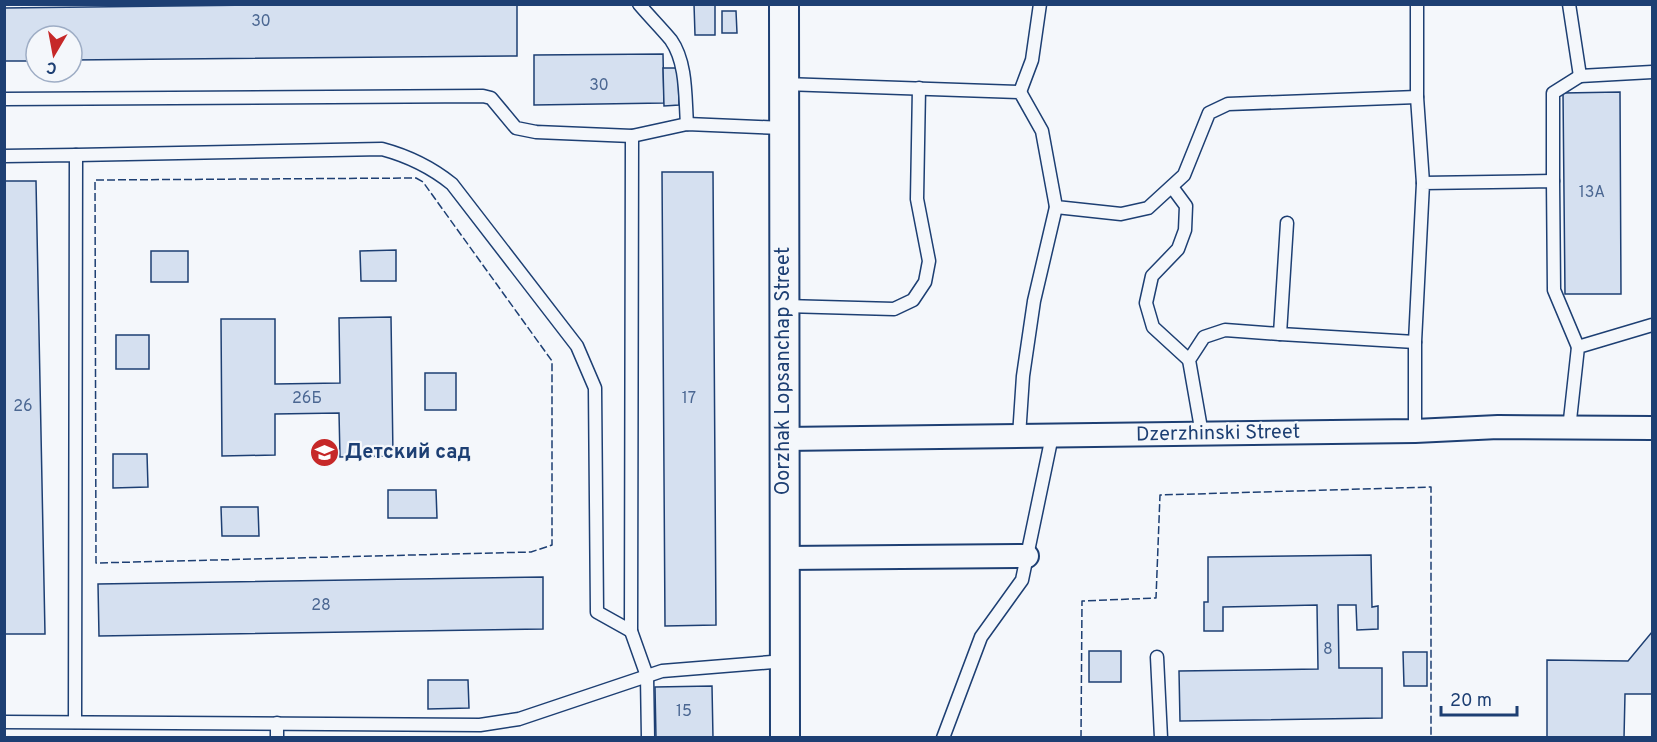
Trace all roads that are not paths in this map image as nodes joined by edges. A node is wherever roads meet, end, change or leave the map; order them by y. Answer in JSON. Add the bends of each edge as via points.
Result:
{"nodes":[{"id":1,"x":639,"y":4,"type":"edge"},
{"id":2,"x":784,"y":4,"type":"edge"},
{"id":3,"x":1040,"y":4,"type":"edge"},
{"id":4,"x":1417,"y":4,"type":"edge"},
{"id":5,"x":1569,"y":4,"type":"edge"},
{"id":6,"x":1653,"y":72,"type":"edge"},
{"id":7,"x":1580,"y":76,"type":"junction"},
{"id":8,"x":784,"y":84,"type":"junction"},
{"id":9,"x":919,"y":88,"type":"junction"},
{"id":10,"x":1020,"y":92,"type":"junction"},
{"id":11,"x":1417,"y":97,"type":"junction"},
{"id":12,"x":4,"y":99,"type":"edge"},
{"id":13,"x":687,"y":124,"type":"junction"},
{"id":14,"x":783,"y":128,"type":"junction"},
{"id":15,"x":632,"y":136,"type":"junction"},
{"id":16,"x":76,"y":155,"type":"junction"},
{"id":17,"x":4,"y":156,"type":"edge"},
{"id":18,"x":1553,"y":181,"type":"junction"},
{"id":19,"x":1423,"y":183,"type":"junction"},
{"id":20,"x":1172,"y":187,"type":"junction"},
{"id":21,"x":1056,"y":207,"type":"junction"},
{"id":22,"x":1287,"y":223,"type":"dead end"},
{"id":23,"x":784,"y":306,"type":"junction"},
{"id":24,"x":1653,"y":325,"type":"edge"},
{"id":25,"x":1280,"y":334,"type":"junction"},
{"id":26,"x":1415,"y":342,"type":"junction"},
{"id":27,"x":1578,"y":347,"type":"junction"},
{"id":28,"x":1190,"y":360,"type":"junction"},
{"id":29,"x":1653,"y":428,"type":"edge"},
{"id":30,"x":1569,"y":429,"type":"junction"},
{"id":31,"x":1415,"y":431,"type":"junction"},
{"id":32,"x":1203,"y":434,"type":"junction"},
{"id":33,"x":1019,"y":436,"type":"junction"},
{"id":34,"x":1052,"y":436,"type":"junction"},
{"id":35,"x":784,"y":440,"type":"junction"},
{"id":36,"x":1027,"y":556,"type":"junction"},
{"id":37,"x":785,"y":558,"type":"junction"},
{"id":38,"x":631,"y":631,"type":"junction"},
{"id":39,"x":1157,"y":657,"type":"dead end"},
{"id":40,"x":785,"y":661,"type":"junction"},
{"id":41,"x":647,"y":676,"type":"junction"},
{"id":42,"x":4,"y":722,"type":"edge"},
{"id":43,"x":75,"y":722,"type":"junction"},
{"id":44,"x":277,"y":723,"type":"junction"},
{"id":45,"x":406,"y":724,"type":"junction"},
{"id":46,"x":277,"y":738,"type":"edge"},
{"id":47,"x":406,"y":738,"type":"edge"},
{"id":48,"x":648,"y":738,"type":"edge"},
{"id":49,"x":785,"y":738,"type":"edge"},
{"id":50,"x":943,"y":738,"type":"edge"},
{"id":51,"x":1161,"y":738,"type":"edge"}],
"edges":[{"from":1,"to":13,"type":"lane","via":[[678,54]]},
{"from":2,"to":8,"type":"street","name":"Oorzhak Lopsanchap Street"},
{"from":3,"to":10,"type":"lane","via":[[1032,60]]},
{"from":4,"to":11,"type":"lane"},
{"from":5,"to":7,"type":"lane"},
{"from":6,"to":7,"type":"lane"},
{"from":7,"to":18,"type":"lane","via":[[1552,93]]},
{"from":8,"to":9,"type":"lane"},
{"from":8,"to":14,"type":"street","name":"Oorzhak Lopsanchap Street"},
{"from":9,"to":10,"type":"lane"},
{"from":9,"to":23,"type":"lane","via":[[916,199],[929,261],[925,282],[913,300],[894,309]]},
{"from":10,"to":21,"type":"lane","via":[[1042,131]]},
{"from":11,"to":19,"type":"lane"},
{"from":11,"to":20,"type":"lane","via":[[1228,104],[1209,113],[1184,176]]},
{"from":12,"to":15,"type":"lane","via":[[483,96],[491,98],[516,128]]},
{"from":13,"to":14,"type":"lane"},
{"from":13,"to":15,"type":"lane"},
{"from":14,"to":23,"type":"street","name":"Oorzhak Lopsanchap Street"},
{"from":15,"to":38,"type":"lane"},
{"from":16,"to":17,"type":"lane"},
{"from":16,"to":38,"type":"lane","via":[[382,149],[405,156],[452,184],[577,346],[595,388],[597,612]]},
{"from":16,"to":43,"type":"lane"},
{"from":18,"to":19,"type":"lane"},
{"from":18,"to":27,"type":"lane","via":[[1554,290]]},
{"from":19,"to":26,"type":"lane"},
{"from":20,"to":21,"type":"lane","via":[[1148,208],[1121,214]]},
{"from":20,"to":28,"type":"lane","via":[[1186,206],[1185,230],[1178,249],[1152,276],[1146,303],[1153,327]]},
{"from":21,"to":33,"type":"lane","via":[[1034,301]]},
{"from":22,"to":25,"type":"lane"},
{"from":23,"to":35,"type":"street","name":"Oorzhak Lopsanchap Street"},
{"from":24,"to":27,"type":"lane"},
{"from":25,"to":26,"type":"lane"},
{"from":25,"to":28,"type":"lane","via":[[1225,330],[1204,337]]},
{"from":26,"to":31,"type":"lane"},
{"from":27,"to":30,"type":"lane"},
{"from":28,"to":32,"type":"lane"},
{"from":29,"to":30,"type":"street","name":"Dzerzhinski Street"},
{"from":30,"to":31,"type":"street","name":"Dzerzhinski Street"},
{"from":31,"to":32,"type":"street","name":"Dzerzhinski Street"},
{"from":32,"to":34,"type":"street","name":"Dzerzhinski Street"},
{"from":33,"to":34,"type":"street","name":"Dzerzhinski Street"},
{"from":33,"to":35,"type":"street","name":"Dzerzhinski Street"},
{"from":34,"to":36,"type":"lane"},
{"from":35,"to":37,"type":"street","name":"Oorzhak Lopsanchap Street"},
{"from":36,"to":37,"type":"street"},
{"from":36,"to":50,"type":"lane","via":[[1022,580],[981,637]]},
{"from":37,"to":40,"type":"street","name":"Oorzhak Lopsanchap Street"},
{"from":38,"to":41,"type":"lane"},
{"from":39,"to":51,"type":"lane"},
{"from":40,"to":41,"type":"lane","via":[[662,671]]},
{"from":40,"to":49,"type":"street","name":"Oorzhak Lopsanchap Street"},
{"from":41,"to":45,"type":"lane","via":[[519,719],[480,725]]},
{"from":41,"to":48,"type":"lane"},
{"from":42,"to":43,"type":"lane"},
{"from":43,"to":44,"type":"lane"},
{"from":44,"to":45,"type":"lane"},
{"from":44,"to":46,"type":"lane"},
{"from":45,"to":47,"type":"lane"}]}
